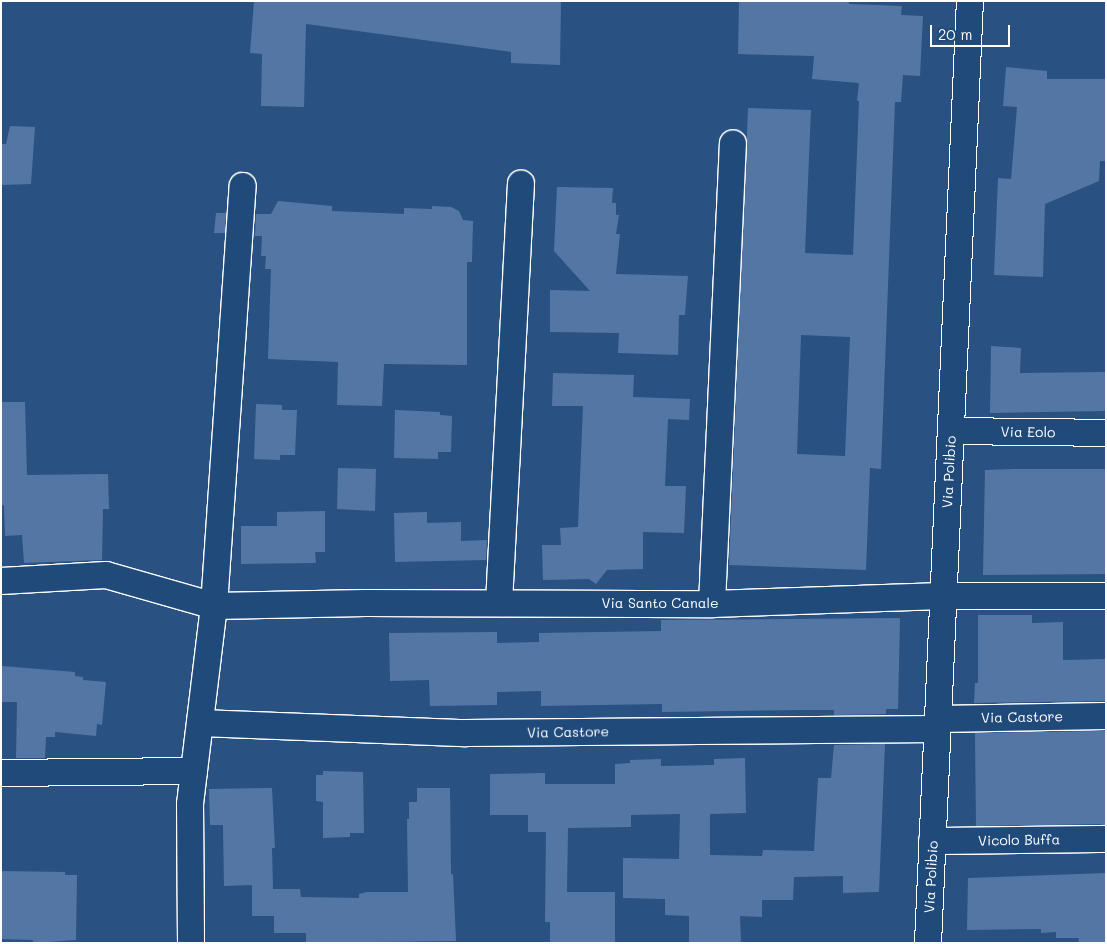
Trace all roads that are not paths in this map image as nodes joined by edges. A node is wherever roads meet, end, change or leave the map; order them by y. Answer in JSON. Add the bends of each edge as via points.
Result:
{"nodes":[{"id":1,"x":970,"y":1,"type":"edge"},
{"id":2,"x":733,"y":144,"type":"dead end"},
{"id":3,"x":521,"y":184,"type":"dead end"},
{"id":4,"x":243,"y":186,"type":"dead end"},
{"id":5,"x":950,"y":431,"type":"junction"},
{"id":6,"x":1106,"y":433,"type":"edge"},
{"id":7,"x":1,"y":581,"type":"edge"},
{"id":8,"x":943,"y":596,"type":"junction"},
{"id":9,"x":1106,"y":596,"type":"edge"},
{"id":10,"x":499,"y":603,"type":"junction"},
{"id":11,"x":712,"y":604,"type":"junction"},
{"id":12,"x":214,"y":606,"type":"junction"},
{"id":13,"x":1106,"y":716,"type":"edge"},
{"id":14,"x":200,"y":723,"type":"junction"},
{"id":15,"x":937,"y":724,"type":"junction"},
{"id":16,"x":194,"y":771,"type":"junction"},
{"id":17,"x":1,"y":773,"type":"edge"},
{"id":18,"x":1106,"y":839,"type":"edge"},
{"id":19,"x":932,"y":841,"type":"junction"},
{"id":20,"x":191,"y":943,"type":"edge"},
{"id":21,"x":928,"y":943,"type":"edge"}],
"edges":[{"from":1,"to":5,"type":"street","name":"Via Polibio"},
{"from":2,"to":11,"type":"street"},
{"from":3,"to":10,"type":"street"},
{"from":4,"to":12,"type":"street"},
{"from":5,"to":6,"type":"street","name":"Via Eolo"},
{"from":5,"to":8,"type":"street","name":"Via Polibio"},
{"from":7,"to":12,"type":"street","name":"Via Santo Canale","via":[[106,575]]},
{"from":8,"to":9,"type":"street","name":"Via Santo Canale"},
{"from":8,"to":11,"type":"street","name":"Via Santo Canale"},
{"from":8,"to":15,"type":"street","name":"Via Polibio"},
{"from":10,"to":11,"type":"street","name":"Via Santo Canale"},
{"from":10,"to":12,"type":"street","name":"Via Santo Canale"},
{"from":12,"to":14,"type":"street"},
{"from":13,"to":15,"type":"street","name":"Via Castore"},
{"from":14,"to":15,"type":"street","name":"Via Castore","via":[[466,733]]},
{"from":14,"to":16,"type":"street"},
{"from":15,"to":19,"type":"street","name":"Via Polibio"},
{"from":16,"to":17,"type":"street"},
{"from":16,"to":20,"type":"street","via":[[190,804]]},
{"from":18,"to":19,"type":"street","name":"Vicolo Buffa"},
{"from":19,"to":21,"type":"street","name":"Via Polibio"}]}
